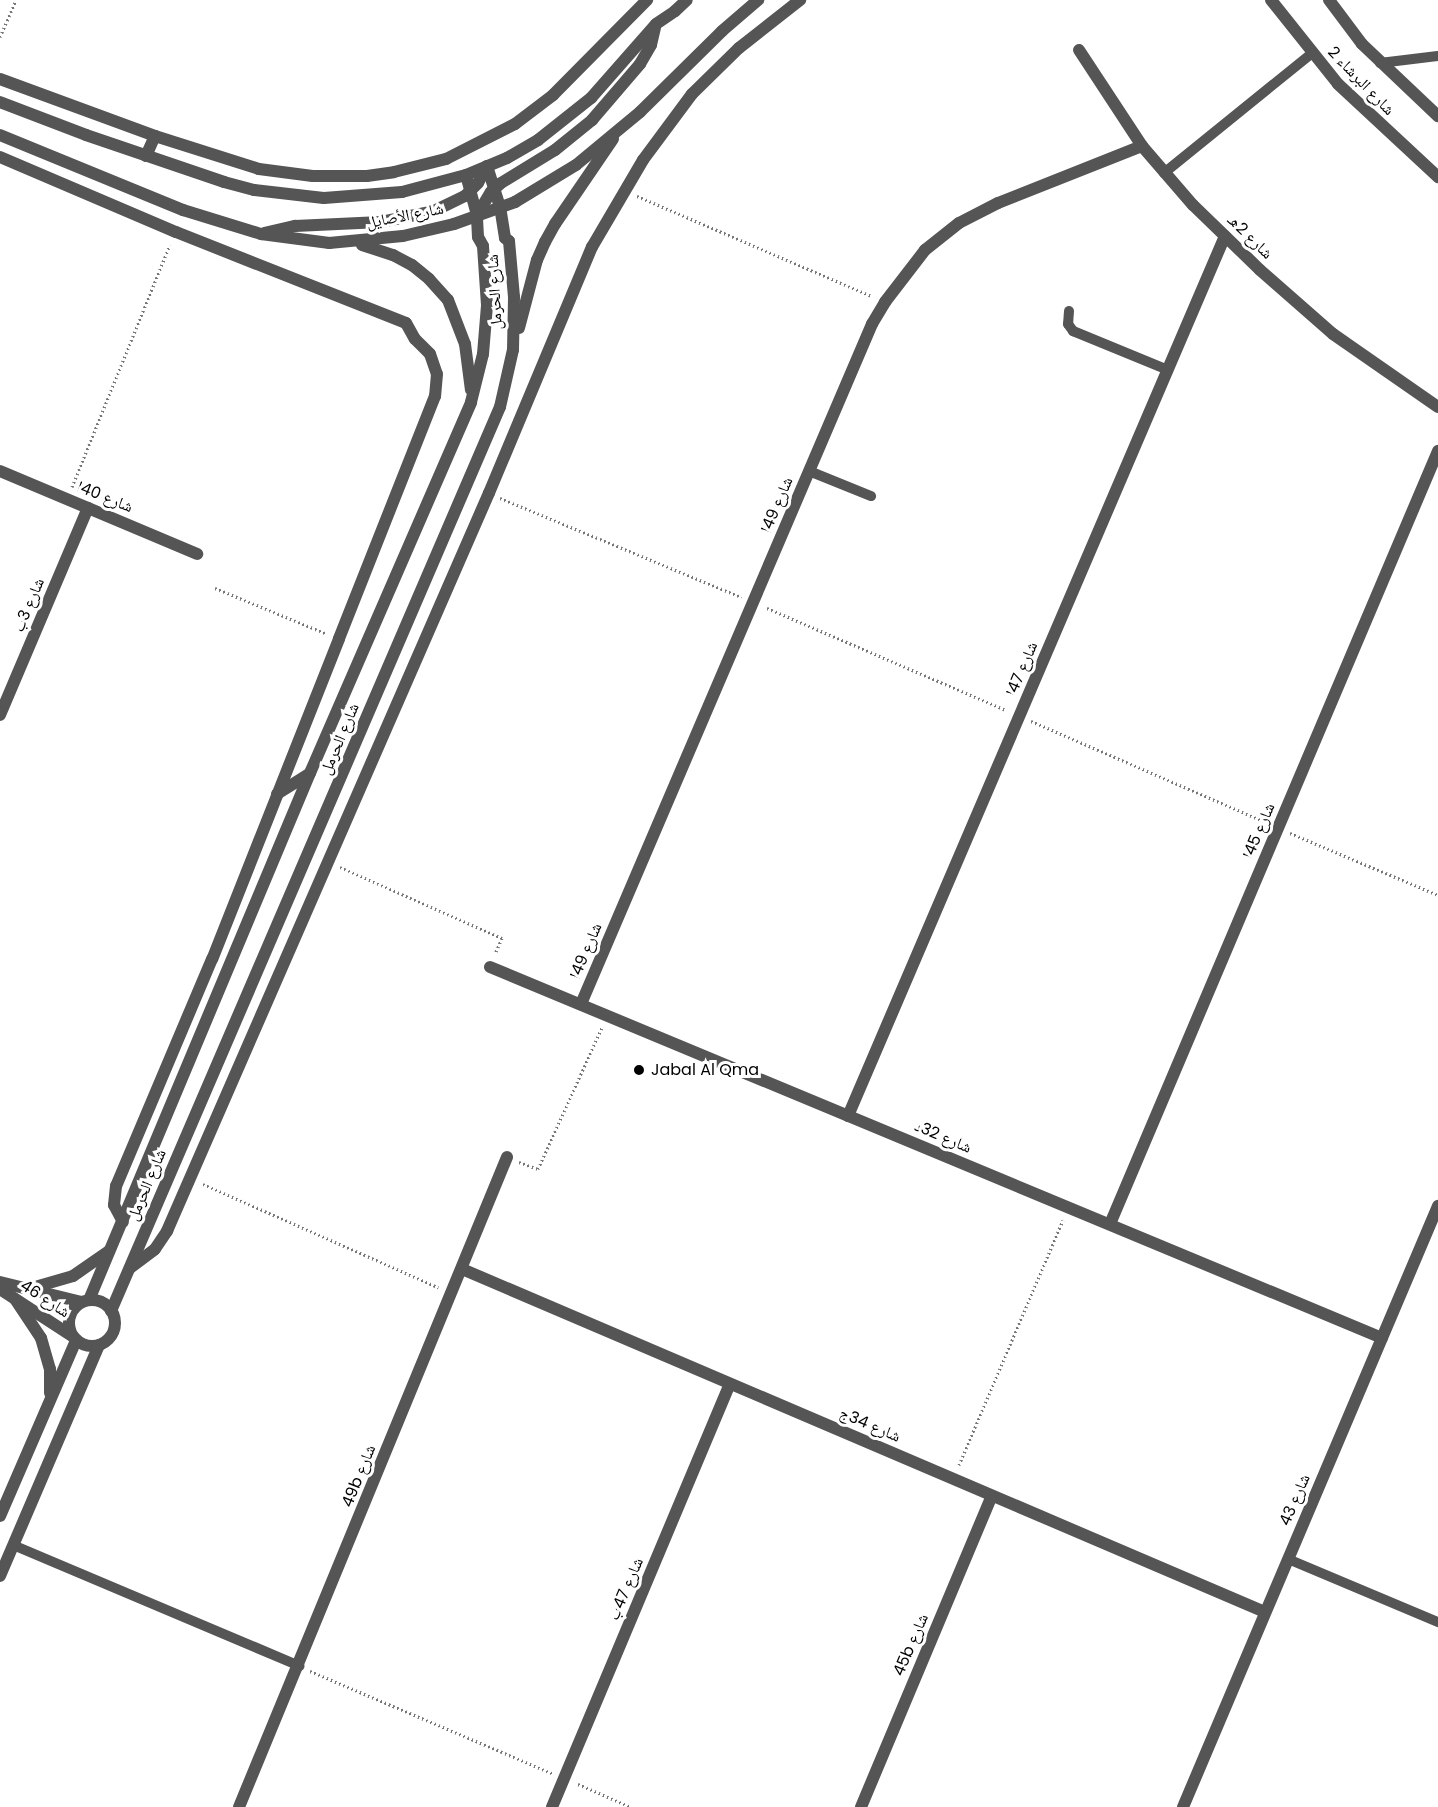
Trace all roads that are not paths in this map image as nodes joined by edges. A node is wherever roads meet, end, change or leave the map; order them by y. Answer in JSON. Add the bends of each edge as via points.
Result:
{"nodes":[{"id":1,"x":648,"y":0,"type":"edge"},
{"id":2,"x":687,"y":0,"type":"edge"},
{"id":3,"x":758,"y":0,"type":"edge"},
{"id":4,"x":800,"y":0,"type":"edge"},
{"id":5,"x":1271,"y":0,"type":"edge"},
{"id":6,"x":1321,"y":0,"type":"edge"},
{"id":7,"x":1329,"y":0,"type":"edge"},
{"id":8,"x":1337,"y":11,"type":"junction"},
{"id":9,"x":656,"y":24,"type":"junction"},
{"id":10,"x":1079,"y":50,"type":"dead end"},
{"id":11,"x":1311,"y":54,"type":"junction"},
{"id":12,"x":1438,"y":56,"type":"edge"},
{"id":13,"x":1380,"y":63,"type":"junction"},
{"id":14,"x":0,"y":79,"type":"edge"},
{"id":15,"x":0,"y":102,"type":"edge"},
{"id":16,"x":1438,"y":116,"type":"edge"},
{"id":17,"x":619,"y":130,"type":"junction"},
{"id":18,"x":0,"y":135,"type":"edge"},
{"id":19,"x":155,"y":136,"type":"junction"},
{"id":20,"x":1142,"y":146,"type":"junction"},
{"id":21,"x":146,"y":156,"type":"junction"},
{"id":22,"x":0,"y":157,"type":"edge"},
{"id":23,"x":487,"y":166,"type":"junction"},
{"id":24,"x":1164,"y":173,"type":"junction"},
{"id":25,"x":466,"y":175,"type":"junction"},
{"id":26,"x":1438,"y":177,"type":"edge"},
{"id":27,"x":495,"y":189,"type":"junction"},
{"id":28,"x":471,"y":190,"type":"junction"},
{"id":29,"x":500,"y":207,"type":"junction"},
{"id":30,"x":477,"y":215,"type":"junction"},
{"id":31,"x":261,"y":234,"type":"junction"},
{"id":32,"x":1225,"y":236,"type":"junction"},
{"id":33,"x":352,"y":243,"type":"junction"},
{"id":34,"x":1069,"y":311,"type":"dead end"},
{"id":35,"x":513,"y":350,"type":"junction"},
{"id":36,"x":1168,"y":370,"type":"junction"},
{"id":37,"x":471,"y":402,"type":"junction"},
{"id":38,"x":1438,"y":407,"type":"edge"},
{"id":39,"x":1438,"y":452,"type":"edge"},
{"id":40,"x":0,"y":471,"type":"edge"},
{"id":41,"x":809,"y":471,"type":"junction"},
{"id":42,"x":871,"y":496,"type":"dead end"},
{"id":43,"x":88,"y":508,"type":"junction"},
{"id":44,"x":197,"y":554,"type":"dead end"},
{"id":45,"x":0,"y":715,"type":"edge"},
{"id":46,"x":310,"y":773,"type":"junction"},
{"id":47,"x":278,"y":795,"type":"junction"},
{"id":48,"x":490,"y":967,"type":"road end"},
{"id":49,"x":581,"y":1004,"type":"junction"},
{"id":50,"x":848,"y":1116,"type":"junction"},
{"id":51,"x":507,"y":1157,"type":"road end"},
{"id":52,"x":1438,"y":1206,"type":"edge"},
{"id":53,"x":123,"y":1222,"type":"junction"},
{"id":54,"x":1110,"y":1224,"type":"junction"},
{"id":55,"x":112,"y":1248,"type":"junction"},
{"id":56,"x":130,"y":1268,"type":"junction"},
{"id":57,"x":462,"y":1269,"type":"junction"},
{"id":58,"x":0,"y":1282,"type":"edge"},
{"id":59,"x":0,"y":1289,"type":"edge"},
{"id":60,"x":28,"y":1289,"type":"junction"},
{"id":61,"x":15,"y":1299,"type":"junction"},
{"id":62,"x":85,"y":1301,"type":"junction"},
{"id":63,"x":111,"y":1311,"type":"junction"},
{"id":64,"x":74,"y":1338,"type":"junction"},
{"id":65,"x":1382,"y":1338,"type":"junction"},
{"id":66,"x":99,"y":1345,"type":"junction"},
{"id":67,"x":730,"y":1384,"type":"junction"},
{"id":68,"x":50,"y":1400,"type":"junction"},
{"id":69,"x":992,"y":1496,"type":"junction"},
{"id":70,"x":0,"y":1516,"type":"edge"},
{"id":71,"x":13,"y":1545,"type":"junction"},
{"id":72,"x":1288,"y":1559,"type":"junction"},
{"id":73,"x":0,"y":1576,"type":"edge"},
{"id":74,"x":1265,"y":1612,"type":"junction"},
{"id":75,"x":1438,"y":1622,"type":"edge"},
{"id":76,"x":299,"y":1666,"type":"junction"},
{"id":77,"x":239,"y":1807,"type":"edge"},
{"id":78,"x":552,"y":1807,"type":"edge"},
{"id":79,"x":861,"y":1807,"type":"edge"},
{"id":80,"x":1183,"y":1807,"type":"edge"}],
"edges":[{"from":1,"to":19,"type":"street","via":[[534,110],[470,148],[420,166],[368,176],[286,173],[232,161]]},
{"from":2,"to":9,"type":"street","name":"شارع الأصايل"},
{"from":3,"to":17,"type":"street","name":"شارع الأصايل"},
{"from":4,"to":56,"type":"street","via":[[739,48],[692,94],[658,137],[592,247],[489,493],[162,1240]]},
{"from":5,"to":11,"type":"street","name":"شارع البرشاء 2"},
{"from":6,"to":8,"type":"street"},
{"from":7,"to":8,"type":"street","name":"شارع البرشاء 2"},
{"from":8,"to":13,"type":"street","name":"شارع البرشاء 2"},
{"from":9,"to":23,"type":"street","name":"شارع الأصايل","via":[[566,121]]},
{"from":9,"to":27,"type":"street","via":[[651,45],[640,64],[592,120]]},
{"from":10,"to":20,"type":"street","name":"شارع 2هـ"},
{"from":11,"to":24,"type":"lane"},
{"from":11,"to":26,"type":"street","name":"شارع البرشاء 2","via":[[1366,112]]},
{"from":12,"to":13,"type":"lane"},
{"from":13,"to":16,"type":"street","name":"شارع البرشاء 2"},
{"from":14,"to":19,"type":"street"},
{"from":15,"to":21,"type":"street","name":"شارع الأصايل"},
{"from":17,"to":29,"type":"street","name":"شارع الأصايل","via":[[552,181]]},
{"from":17,"to":35,"type":"street","via":[[545,242]]},
{"from":18,"to":31,"type":"street","name":"شارع الأصايل","via":[[183,210]]},
{"from":19,"to":21,"type":"street"},
{"from":20,"to":24,"type":"street","name":"شارع 2هـ"},
{"from":20,"to":41,"type":"street","name":"شارع 49ا","via":[[998,203],[959,223],[925,250],[872,324]]},
{"from":21,"to":25,"type":"street","name":"شارع الأصايل","via":[[254,190],[324,198],[402,192]]},
{"from":22,"to":47,"type":"street","via":[[406,323],[435,364],[435,396]]},
{"from":23,"to":25,"type":"street","name":"شارع الأصايل"},
{"from":23,"to":27,"type":"street","name":"شارع الحرمل"},
{"from":23,"to":28,"type":"street"},
{"from":24,"to":32,"type":"street","name":"شارع 2هـ"},
{"from":25,"to":28,"type":"street","name":"شارع الحرمل"},
{"from":27,"to":29,"type":"street","name":"شارع الحرمل"},
{"from":27,"to":30,"type":"street"},
{"from":28,"to":30,"type":"street","name":"شارع الحرمل"},
{"from":28,"to":31,"type":"street","via":[[445,208],[408,218],[356,225],[295,226]]},
{"from":29,"to":30,"type":"street","name":"شارع الأصايل"},
{"from":29,"to":35,"type":"street","name":"شارع الحرمل","via":[[505,238],[509,241]]},
{"from":30,"to":33,"type":"street","name":"شارع الأصايل","via":[[429,231]]},
{"from":30,"to":37,"type":"street","name":"شارع الحرمل","via":[[487,306],[483,354]]},
{"from":31,"to":33,"type":"street","name":"شارع الأصايل","via":[[306,242]]},
{"from":32,"to":36,"type":"street","name":"شارع 47ا"},
{"from":32,"to":38,"type":"street","name":"شارع 2هـ","via":[[1333,334]]},
{"from":33,"to":37,"type":"street","via":[[383,251],[412,265],[444,294],[465,344]]},
{"from":34,"to":36,"type":"lane","via":[[1067,320],[1073,331]]},
{"from":35,"to":56,"type":"street","name":"شارع الحرمل","via":[[508,379],[489,434]]},
{"from":36,"to":50,"type":"street","name":"شارع 47ا"},
{"from":37,"to":46,"type":"street","name":"شارع الحرمل"},
{"from":39,"to":54,"type":"street","name":"شارع 45ا"},
{"from":40,"to":43,"type":"street","name":"شارع 40ا"},
{"from":41,"to":42,"type":"lane"},
{"from":41,"to":49,"type":"street","name":"شارع 49ا"},
{"from":43,"to":44,"type":"street","name":"شارع 40ا"},
{"from":43,"to":45,"type":"street","name":"شارع 3ب"},
{"from":46,"to":47,"type":"street"},
{"from":46,"to":53,"type":"street","name":"شارع الحرمل"},
{"from":47,"to":53,"type":"street","via":[[116,1186],[114,1205]]},
{"from":48,"to":49,"type":"street","name":"شارع 32د"},
{"from":49,"to":50,"type":"street","name":"شارع 32د"},
{"from":50,"to":54,"type":"street","name":"شارع 32د"},
{"from":51,"to":57,"type":"street","name":"49b شارع"},
{"from":52,"to":65,"type":"street","name":"شارع 43"},
{"from":53,"to":55,"type":"street","name":"شارع الحرمل"},
{"from":54,"to":65,"type":"street","name":"شارع 32د"},
{"from":55,"to":60,"type":"street","via":[[73,1276]]},
{"from":55,"to":62,"type":"street","name":"شارع الحرمل"},
{"from":56,"to":63,"type":"street","name":"شارع الحرمل"},
{"from":57,"to":67,"type":"street","name":"شارع 34ج"},
{"from":57,"to":76,"type":"street","name":"49b شارع"},
{"from":58,"to":60,"type":"street","name":"شارع 46"},
{"from":59,"to":61,"type":"street","name":"شارع 46"},
{"from":60,"to":62,"type":"street","name":"شارع 46"},
{"from":61,"to":64,"type":"street","name":"شارع 46"},
{"from":61,"to":68,"type":"street","via":[[42,1338],[50,1369]]},
{"from":62,"to":63,"type":"street","via":[[101,1302]]},
{"from":62,"to":64,"type":"street","via":[[69,1319]]},
{"from":63,"to":66,"type":"street","via":[[115,1322],[113,1334]]},
{"from":64,"to":66,"type":"street","via":[[84,1345]]},
{"from":64,"to":68,"type":"street"},
{"from":65,"to":72,"type":"street","name":"شارع 43"},
{"from":66,"to":71,"type":"street"},
{"from":67,"to":69,"type":"street","name":"شارع 34ج"},
{"from":67,"to":78,"type":"street","name":"شارع 47ب"},
{"from":68,"to":70,"type":"street"},
{"from":69,"to":74,"type":"street","name":"شارع 34ج"},
{"from":69,"to":79,"type":"street","name":"45b شارع"},
{"from":71,"to":73,"type":"street"},
{"from":71,"to":76,"type":"lane"},
{"from":72,"to":74,"type":"street","name":"شارع 43"},
{"from":72,"to":75,"type":"lane"},
{"from":74,"to":80,"type":"street","name":"شارع 43"},
{"from":76,"to":77,"type":"street","name":"49b شارع"}]}
